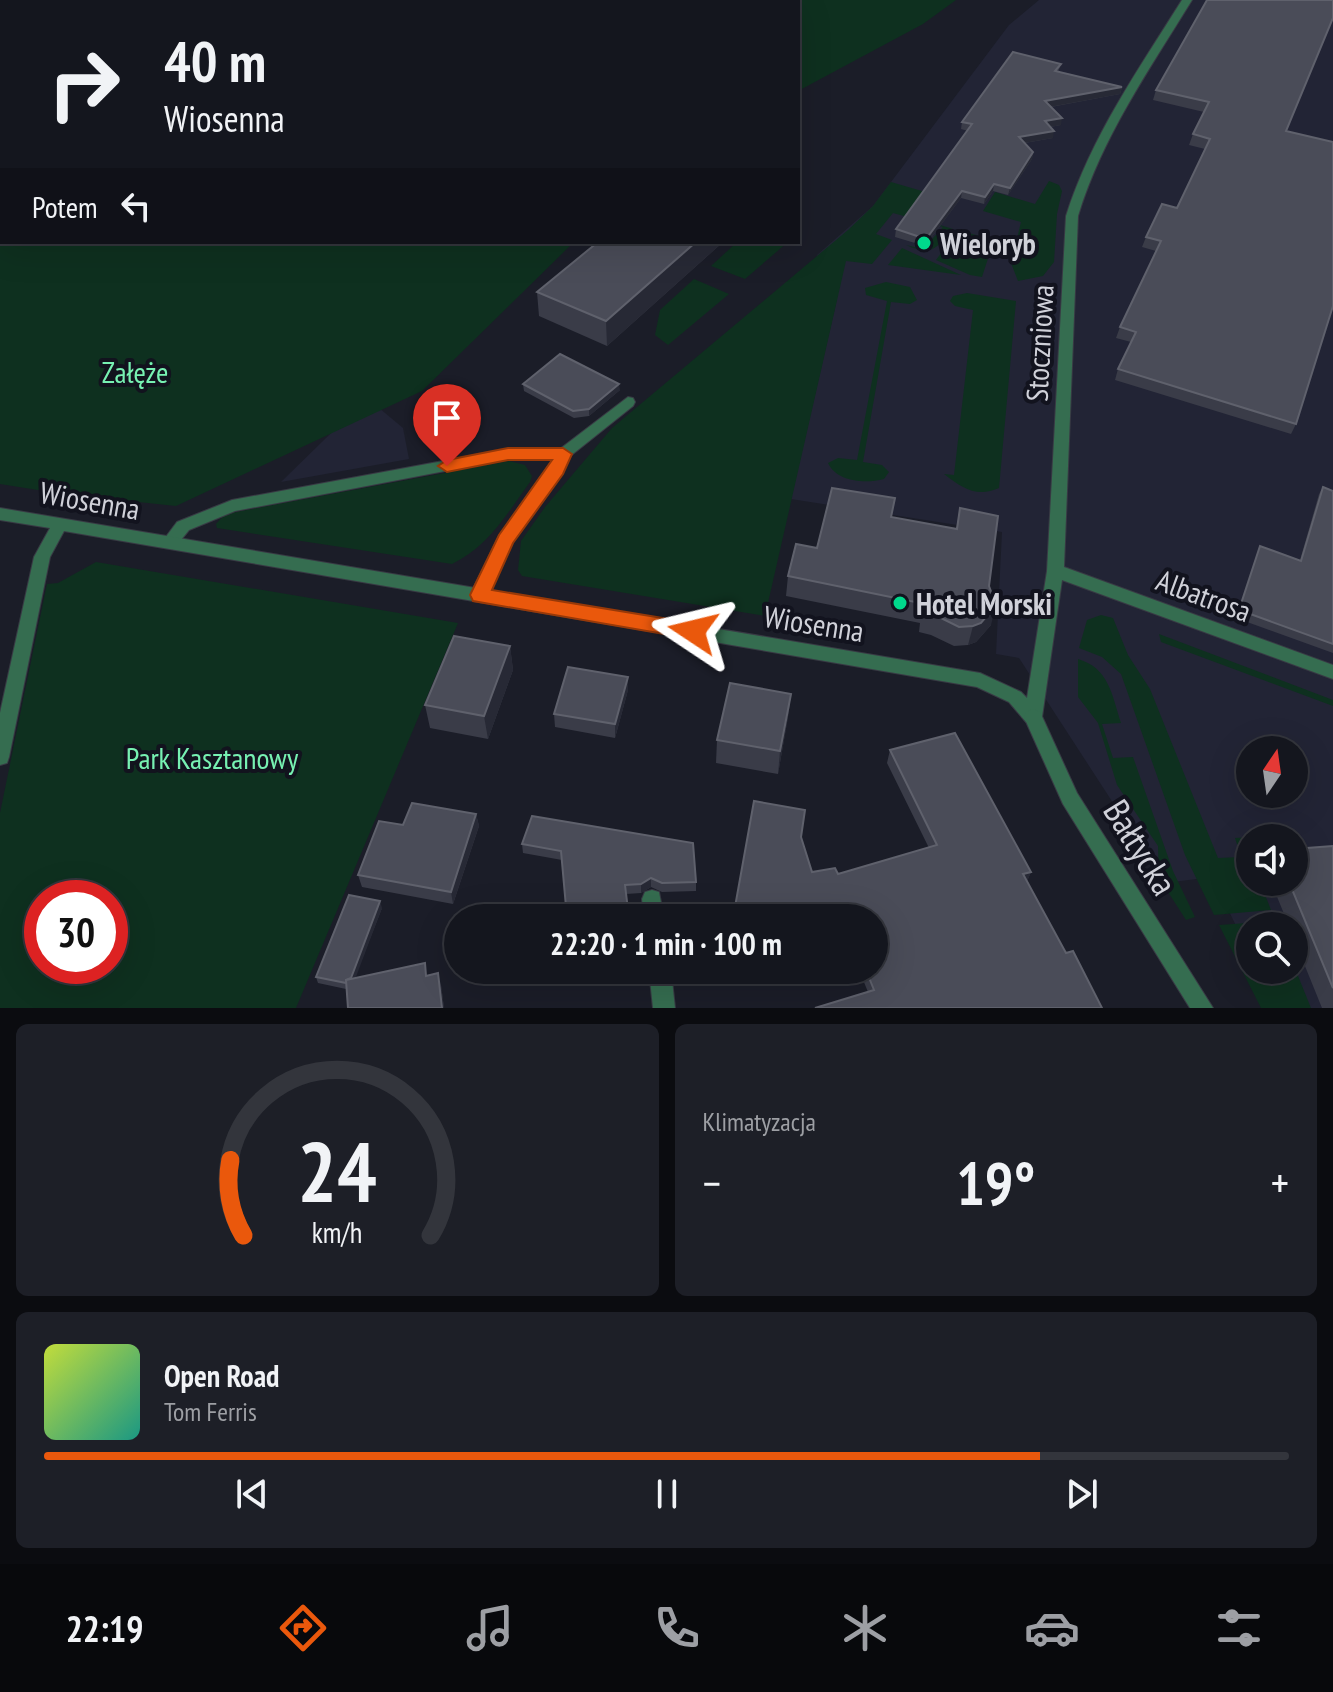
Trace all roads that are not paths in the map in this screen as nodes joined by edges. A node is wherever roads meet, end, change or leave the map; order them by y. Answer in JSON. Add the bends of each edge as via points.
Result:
{"nodes":[{"id":1,"x":1187,"y":0,"type":"edge"},
{"id":2,"x":628,"y":402,"type":"dead end"},
{"id":3,"x":563,"y":454,"type":"junction"},
{"id":4,"x":0,"y":514,"type":"edge"},
{"id":5,"x":60,"y":524,"type":"junction"},
{"id":6,"x":170,"y":542,"type":"junction"},
{"id":7,"x":1055,"y":571,"type":"junction"},
{"id":8,"x":479,"y":595,"type":"junction"},
{"id":9,"x":1333,"y":672,"type":"edge"},
{"id":10,"x":1033,"y":717,"type":"junction"},
{"id":11,"x":0,"y":757,"type":"edge"},
{"id":12,"x":661,"y":984,"type":"edge"},
{"id":13,"x":664,"y":1008,"type":"edge"},
{"id":14,"x":1202,"y":1008,"type":"edge"}],
"edges":[{"from":1,"to":7,"type":"street","name":"Stoczniowa","via":[[1100,145],[1072,216]]},
{"from":2,"to":3,"type":"street"},
{"from":3,"to":6,"type":"street","name":"Wiosenna","via":[[508,454],[232,506],[183,526]]},
{"from":3,"to":8,"type":"street","via":[[505,540]]},
{"from":4,"to":5,"type":"street","name":"Wiosenna"},
{"from":5,"to":6,"type":"street","name":"Wiosenna"},
{"from":5,"to":11,"type":"street","via":[[42,557]]},
{"from":6,"to":8,"type":"street","name":"Wiosenna"},
{"from":7,"to":9,"type":"street","name":"Albatrosa"},
{"from":7,"to":10,"type":"street","name":"Stoczniowa"},
{"from":8,"to":10,"type":"street","name":"Wiosenna","via":[[980,680],[1015,697]]},
{"from":10,"to":14,"type":"street","name":"Bałtycka","via":[[1070,798]]},
{"from":12,"to":13,"type":"street"}]}
